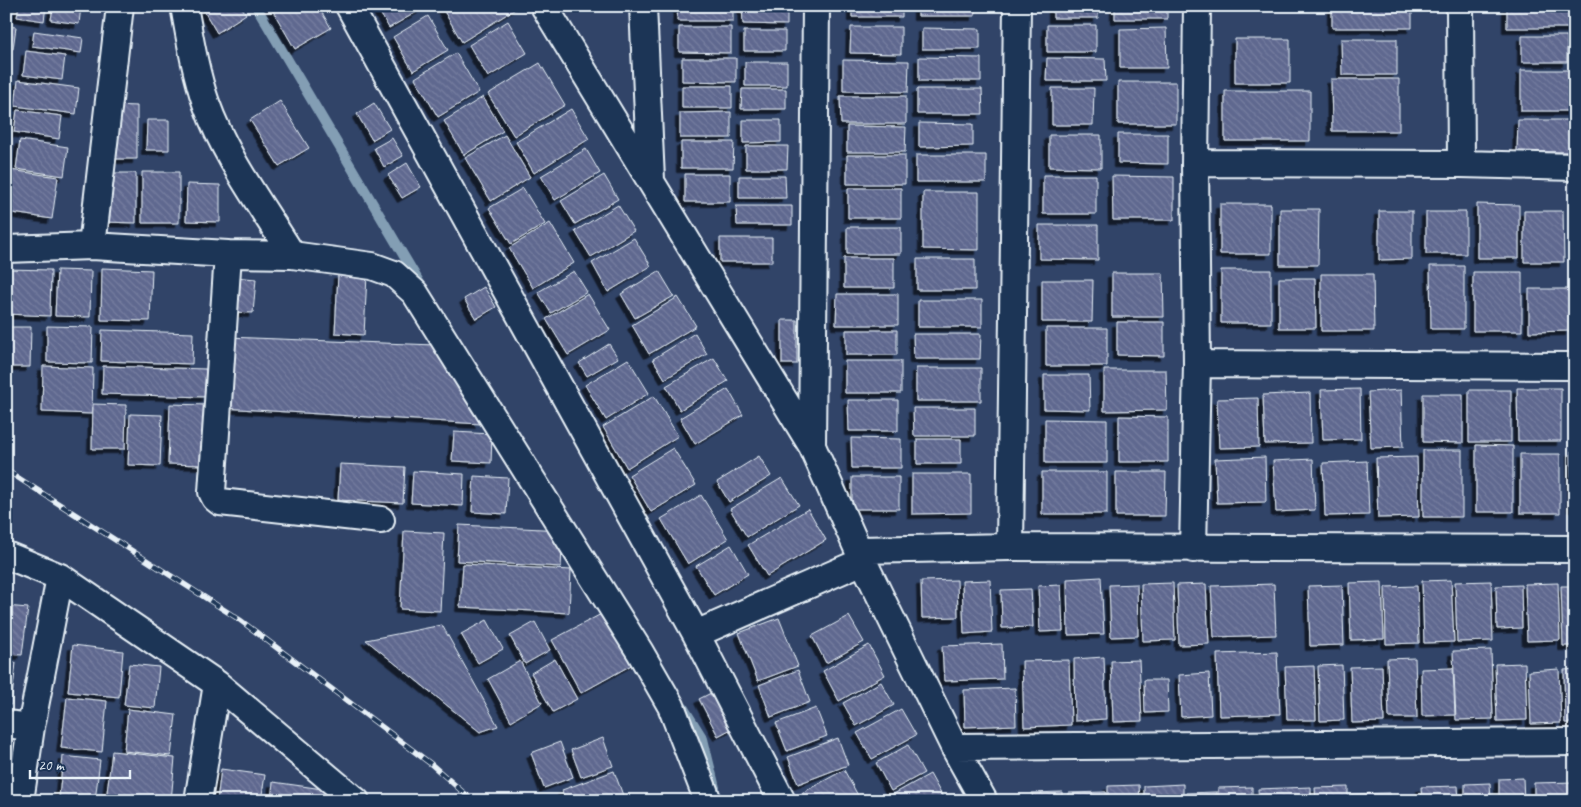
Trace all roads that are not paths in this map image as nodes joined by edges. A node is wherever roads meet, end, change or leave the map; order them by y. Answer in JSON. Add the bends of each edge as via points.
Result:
{"nodes":[{"id":1,"x":120,"y":6,"type":"edge"},
{"id":2,"x":184,"y":6,"type":"edge"},
{"id":3,"x":349,"y":6,"type":"edge"},
{"id":4,"x":544,"y":6,"type":"edge"},
{"id":5,"x":643,"y":6,"type":"edge"},
{"id":6,"x":816,"y":6,"type":"edge"},
{"id":7,"x":1017,"y":6,"type":"edge"},
{"id":8,"x":1197,"y":6,"type":"edge"},
{"id":9,"x":1460,"y":6,"type":"edge"},
{"id":10,"x":1195,"y":163,"type":"junction"},
{"id":11,"x":1461,"y":164,"type":"junction"},
{"id":12,"x":1575,"y":167,"type":"edge"},
{"id":13,"x":652,"y":184,"type":"junction"},
{"id":14,"x":92,"y":246,"type":"junction"},
{"id":15,"x":6,"y":249,"type":"edge"},
{"id":16,"x":228,"y":254,"type":"junction"},
{"id":17,"x":292,"y":255,"type":"junction"},
{"id":18,"x":1197,"y":364,"type":"junction"},
{"id":19,"x":1575,"y":366,"type":"edge"},
{"id":20,"x":812,"y":446,"type":"junction"},
{"id":21,"x":381,"y":520,"type":"dead end"},
{"id":22,"x":1010,"y":547,"type":"junction"},
{"id":23,"x":1193,"y":549,"type":"junction"},
{"id":24,"x":1575,"y":549,"type":"edge"},
{"id":25,"x":6,"y":555,"type":"edge"},
{"id":26,"x":861,"y":555,"type":"junction"},
{"id":27,"x":60,"y":577,"type":"junction"},
{"id":28,"x":696,"y":634,"type":"junction"},
{"id":29,"x":217,"y":684,"type":"junction"},
{"id":30,"x":19,"y":726,"type":"edge"},
{"id":31,"x":1575,"y":742,"type":"edge"},
{"id":32,"x":954,"y":747,"type":"junction"},
{"id":33,"x":20,"y":801,"type":"edge"},
{"id":34,"x":198,"y":801,"type":"edge"},
{"id":35,"x":356,"y":801,"type":"edge"},
{"id":36,"x":708,"y":801,"type":"edge"},
{"id":37,"x":782,"y":801,"type":"edge"},
{"id":38,"x":984,"y":801,"type":"edge"}],
"edges":[{"from":1,"to":14,"type":"street"},
{"from":2,"to":17,"type":"street","via":[[196,69],[226,149]]},
{"from":3,"to":28,"type":"street"},
{"from":4,"to":13,"type":"street"},
{"from":5,"to":13,"type":"street"},
{"from":6,"to":20,"type":"street"},
{"from":7,"to":22,"type":"street"},
{"from":8,"to":10,"type":"street"},
{"from":9,"to":11,"type":"street"},
{"from":10,"to":11,"type":"street"},
{"from":10,"to":18,"type":"street"},
{"from":11,"to":12,"type":"street"},
{"from":13,"to":20,"type":"street"},
{"from":14,"to":15,"type":"street"},
{"from":14,"to":16,"type":"street"},
{"from":16,"to":17,"type":"street"},
{"from":16,"to":21,"type":"street","via":[[214,498],[220,502]]},
{"from":17,"to":36,"type":"street","via":[[372,266],[394,274],[415,293],[644,659],[671,706]]},
{"from":18,"to":19,"type":"street"},
{"from":18,"to":23,"type":"street"},
{"from":20,"to":26,"type":"street"},
{"from":22,"to":23,"type":"street"},
{"from":22,"to":26,"type":"street"},
{"from":23,"to":24,"type":"street"},
{"from":25,"to":27,"type":"street"},
{"from":26,"to":28,"type":"street"},
{"from":26,"to":32,"type":"street"},
{"from":27,"to":29,"type":"street"},
{"from":27,"to":30,"type":"street"},
{"from":28,"to":37,"type":"street"},
{"from":29,"to":34,"type":"street"},
{"from":29,"to":35,"type":"street"},
{"from":30,"to":33,"type":"street"},
{"from":31,"to":32,"type":"street"},
{"from":32,"to":38,"type":"street"}]}
